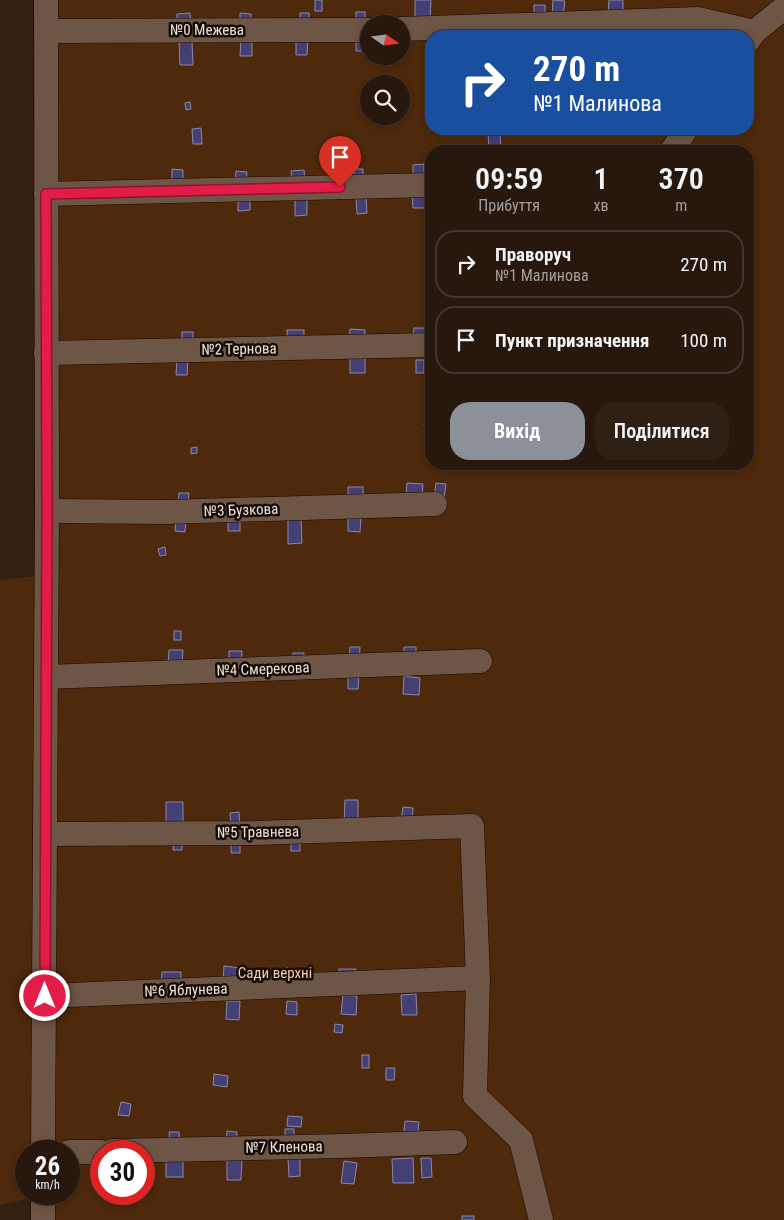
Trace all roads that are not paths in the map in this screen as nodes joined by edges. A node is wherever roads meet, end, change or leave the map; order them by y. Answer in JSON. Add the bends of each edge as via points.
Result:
{"nodes":[{"id":1,"x":46,"y":0,"type":"edge"},
{"id":2,"x":784,"y":8,"type":"edge"},
{"id":3,"x":410,"y":29,"type":"edge"},
{"id":4,"x":360,"y":30,"type":"edge"},
{"id":5,"x":731,"y":30,"type":"edge"},
{"id":6,"x":46,"y":31,"type":"junction"},
{"id":7,"x":754,"y":33,"type":"edge"},
{"id":8,"x":425,"y":185,"type":"edge"},
{"id":9,"x":46,"y":194,"type":"junction"},
{"id":10,"x":425,"y":345,"type":"edge"},
{"id":11,"x":46,"y":353,"type":"junction"},
{"id":12,"x":435,"y":504,"type":"dead end"},
{"id":13,"x":47,"y":511,"type":"junction"},
{"id":14,"x":480,"y":661,"type":"dead end"},
{"id":15,"x":46,"y":677,"type":"junction"},
{"id":16,"x":45,"y":834,"type":"junction"},
{"id":17,"x":478,"y":978,"type":"junction"},
{"id":18,"x":45,"y":996,"type":"junction"},
{"id":19,"x":44,"y":1140,"type":"edge"},
{"id":20,"x":455,"y":1142,"type":"dead end"},
{"id":21,"x":155,"y":1150,"type":"edge"},
{"id":22,"x":43,"y":1205,"type":"edge"},
{"id":23,"x":43,"y":1220,"type":"edge"},
{"id":24,"x":541,"y":1220,"type":"edge"}],
"edges":[{"from":1,"to":6,"type":"street"},
{"from":2,"to":7,"type":"street"},
{"from":3,"to":5,"type":"street","via":[[698,20]]},
{"from":4,"to":6,"type":"street","name":"№0 Межева"},
{"from":6,"to":9,"type":"street"},
{"from":8,"to":9,"type":"street"},
{"from":9,"to":11,"type":"street"},
{"from":10,"to":11,"type":"street","name":"№2 Тернова"},
{"from":11,"to":13,"type":"street"},
{"from":12,"to":13,"type":"street","name":"№3 Бузкова","via":[[167,512]]},
{"from":13,"to":15,"type":"street"},
{"from":14,"to":15,"type":"street","name":"№4 Смерекова"},
{"from":15,"to":16,"type":"street"},
{"from":16,"to":17,"type":"street","name":"№5 Травнева","via":[[255,833],[472,826]]},
{"from":16,"to":18,"type":"street"},
{"from":17,"to":18,"type":"street","name":"№6 Яблунева"},
{"from":17,"to":24,"type":"street","via":[[474,1096],[521,1140]]},
{"from":18,"to":19,"type":"street"},
{"from":20,"to":21,"type":"street","name":"№7 Кленова"},
{"from":22,"to":23,"type":"street"}]}
